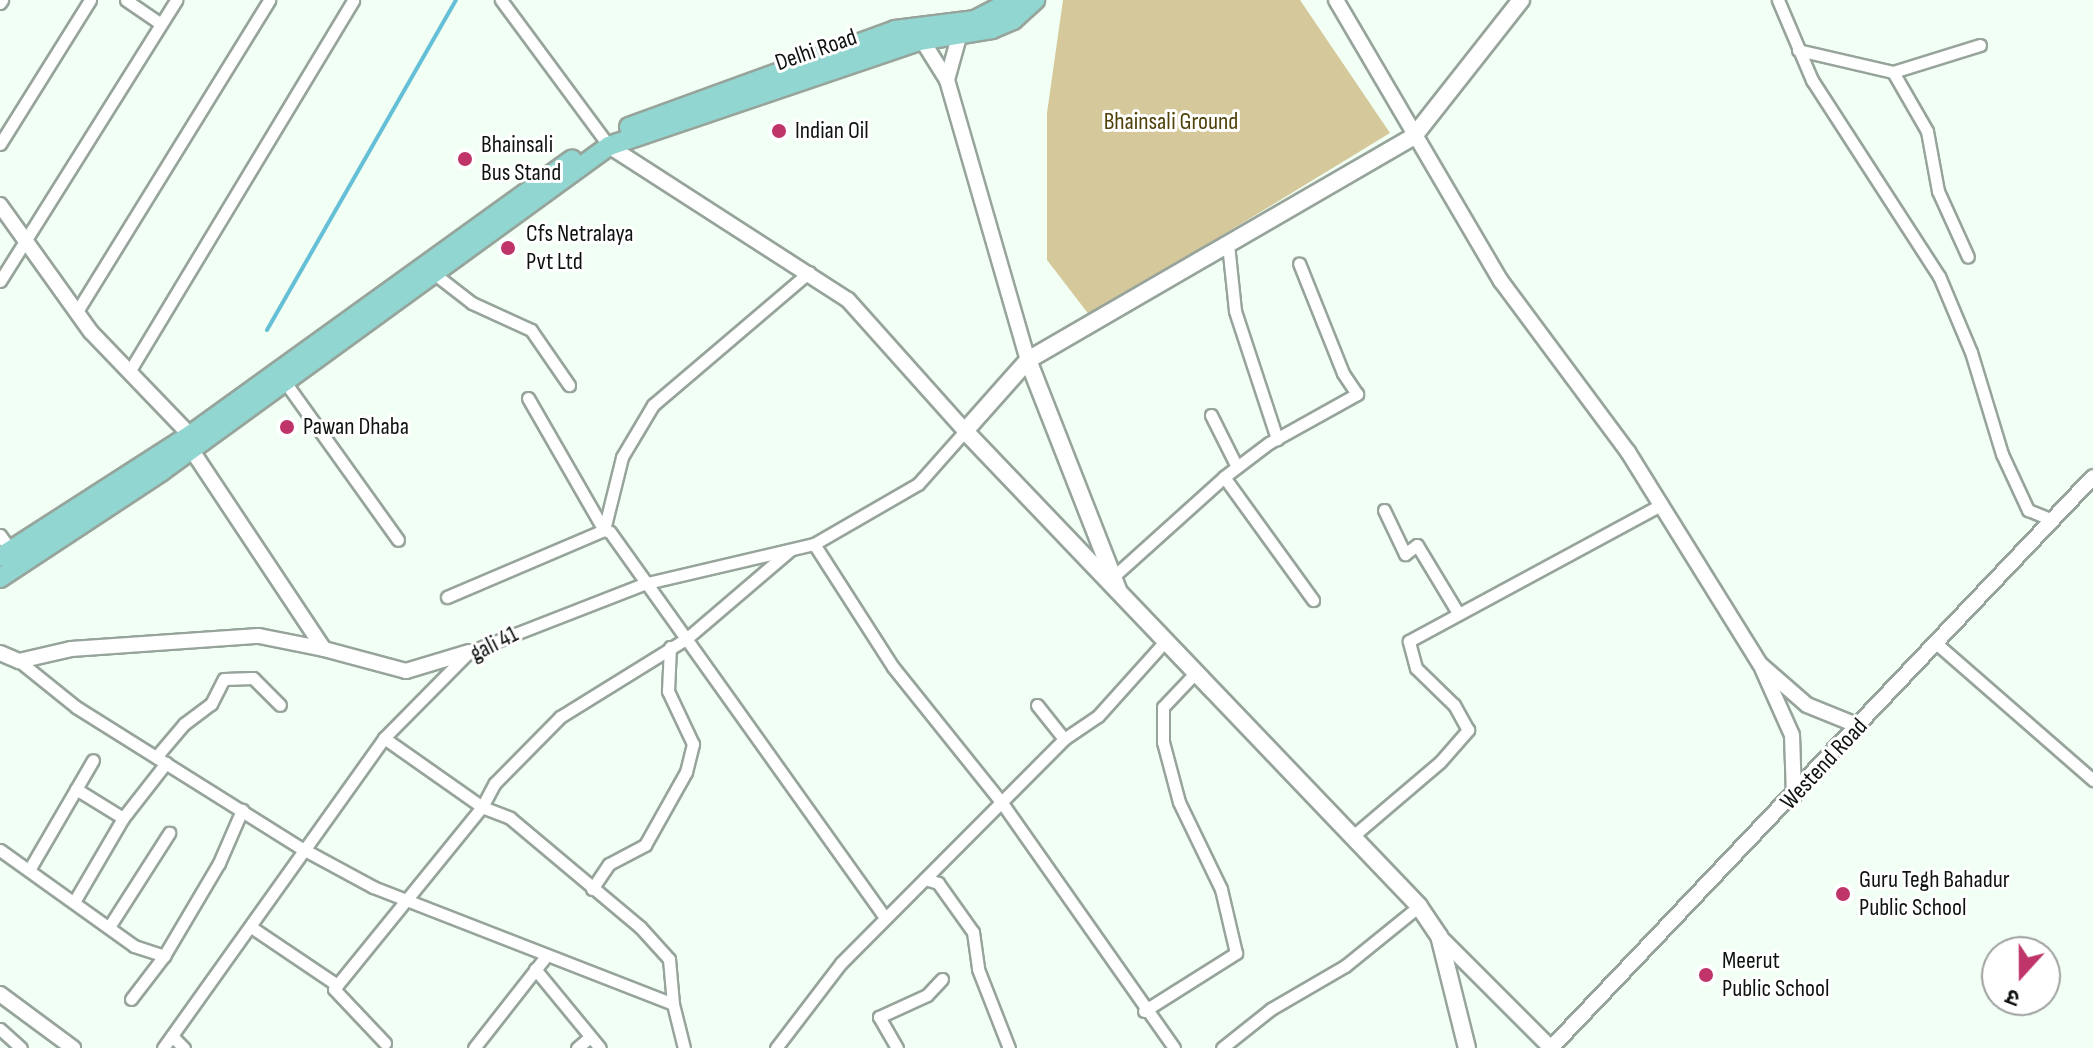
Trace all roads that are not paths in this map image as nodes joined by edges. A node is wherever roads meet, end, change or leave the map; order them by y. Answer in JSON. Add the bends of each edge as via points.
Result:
{"nodes":[{"id":1,"x":90,"y":0,"type":"edge"},
{"id":2,"x":126,"y":0,"type":"edge"},
{"id":3,"x":176,"y":0,"type":"edge"},
{"id":4,"x":269,"y":0,"type":"edge"},
{"id":5,"x":353,"y":0,"type":"edge"},
{"id":6,"x":501,"y":0,"type":"edge"},
{"id":7,"x":1013,"y":0,"type":"edge"},
{"id":8,"x":1035,"y":0,"type":"edge"},
{"id":9,"x":1336,"y":0,"type":"edge"},
{"id":10,"x":1521,"y":0,"type":"edge"},
{"id":11,"x":1778,"y":0,"type":"edge"},
{"id":12,"x":161,"y":24,"type":"junction"},
{"id":13,"x":963,"y":29,"type":"junction"},
{"id":14,"x":917,"y":34,"type":"junction"},
{"id":15,"x":1980,"y":45,"type":"dead end"},
{"id":16,"x":1798,"y":50,"type":"junction"},
{"id":17,"x":1893,"y":72,"type":"junction"},
{"id":18,"x":947,"y":80,"type":"junction"},
{"id":19,"x":1414,"y":136,"type":"junction"},
{"id":20,"x":606,"y":142,"type":"junction"},
{"id":21,"x":0,"y":144,"type":"edge"},
{"id":22,"x":0,"y":205,"type":"edge"},
{"id":23,"x":1228,"y":244,"type":"junction"},
{"id":24,"x":26,"y":245,"type":"junction"},
{"id":25,"x":1968,"y":257,"type":"dead end"},
{"id":26,"x":1299,"y":263,"type":"dead end"},
{"id":27,"x":432,"y":272,"type":"junction"},
{"id":28,"x":809,"y":272,"type":"junction"},
{"id":29,"x":0,"y":281,"type":"edge"},
{"id":30,"x":76,"y":313,"type":"junction"},
{"id":31,"x":1028,"y":360,"type":"junction"},
{"id":32,"x":129,"y":372,"type":"junction"},
{"id":33,"x":285,"y":382,"type":"junction"},
{"id":34,"x":569,"y":385,"type":"dead end"},
{"id":35,"x":528,"y":398,"type":"dead end"},
{"id":36,"x":1211,"y":415,"type":"dead end"},
{"id":37,"x":965,"y":431,"type":"junction"},
{"id":38,"x":1277,"y":439,"type":"junction"},
{"id":39,"x":190,"y":442,"type":"junction"},
{"id":40,"x":1237,"y":467,"type":"junction"},
{"id":41,"x":1224,"y":477,"type":"junction"},
{"id":42,"x":2093,"y":477,"type":"edge"},
{"id":43,"x":1661,"y":505,"type":"junction"},
{"id":44,"x":1384,"y":510,"type":"dead end"},
{"id":45,"x":2053,"y":520,"type":"junction"},
{"id":46,"x":604,"y":530,"type":"junction"},
{"id":47,"x":398,"y":540,"type":"dead end"},
{"id":48,"x":814,"y":544,"type":"junction"},
{"id":49,"x":4,"y":547,"type":"edge"},
{"id":50,"x":792,"y":548,"type":"junction"},
{"id":51,"x":1113,"y":577,"type":"junction"},
{"id":52,"x":0,"y":578,"type":"edge"},
{"id":53,"x":643,"y":584,"type":"junction"},
{"id":54,"x":447,"y":597,"type":"dead end"},
{"id":55,"x":1122,"y":600,"type":"junction"},
{"id":56,"x":1313,"y":600,"type":"dead end"},
{"id":57,"x":1458,"y":613,"type":"junction"},
{"id":58,"x":686,"y":639,"type":"junction"},
{"id":59,"x":1167,"y":639,"type":"junction"},
{"id":60,"x":1937,"y":644,"type":"junction"},
{"id":61,"x":670,"y":647,"type":"junction"},
{"id":62,"x":324,"y":649,"type":"junction"},
{"id":63,"x":469,"y":652,"type":"junction"},
{"id":64,"x":0,"y":653,"type":"edge"},
{"id":65,"x":19,"y":661,"type":"junction"},
{"id":66,"x":1760,"y":664,"type":"junction"},
{"id":67,"x":1197,"y":671,"type":"junction"},
{"id":68,"x":280,"y":705,"type":"dead end"},
{"id":69,"x":1037,"y":705,"type":"dead end"},
{"id":70,"x":1859,"y":726,"type":"junction"},
{"id":71,"x":384,"y":738,"type":"junction"},
{"id":72,"x":1064,"y":739,"type":"junction"},
{"id":73,"x":93,"y":760,"type":"dead end"},
{"id":74,"x":161,"y":760,"type":"junction"},
{"id":75,"x":2093,"y":780,"type":"edge"},
{"id":76,"x":76,"y":789,"type":"junction"},
{"id":77,"x":1794,"y":796,"type":"junction"},
{"id":78,"x":1002,"y":803,"type":"junction"},
{"id":79,"x":482,"y":807,"type":"junction"},
{"id":80,"x":242,"y":810,"type":"junction"},
{"id":81,"x":123,"y":818,"type":"junction"},
{"id":82,"x":169,"y":833,"type":"dead end"},
{"id":83,"x":1353,"y":836,"type":"junction"},
{"id":84,"x":301,"y":848,"type":"junction"},
{"id":85,"x":0,"y":850,"type":"edge"},
{"id":86,"x":29,"y":870,"type":"junction"},
{"id":87,"x":925,"y":879,"type":"junction"},
{"id":88,"x":592,"y":889,"type":"junction"},
{"id":89,"x":405,"y":899,"type":"junction"},
{"id":90,"x":74,"y":902,"type":"junction"},
{"id":91,"x":1419,"y":906,"type":"junction"},
{"id":92,"x":885,"y":918,"type":"junction"},
{"id":93,"x":109,"y":927,"type":"junction"},
{"id":94,"x":251,"y":927,"type":"junction"},
{"id":95,"x":1439,"y":936,"type":"junction"},
{"id":96,"x":547,"y":955,"type":"junction"},
{"id":97,"x":164,"y":956,"type":"junction"},
{"id":98,"x":535,"y":969,"type":"junction"},
{"id":99,"x":942,"y":979,"type":"dead end"},
{"id":100,"x":337,"y":985,"type":"junction"},
{"id":101,"x":0,"y":994,"type":"edge"},
{"id":102,"x":131,"y":999,"type":"dead end"},
{"id":103,"x":673,"y":1004,"type":"junction"},
{"id":104,"x":1144,"y":1011,"type":"junction"},
{"id":105,"x":0,"y":1029,"type":"edge"},
{"id":106,"x":172,"y":1036,"type":"junction"},
{"id":107,"x":590,"y":1037,"type":"junction"},
{"id":108,"x":384,"y":1046,"type":"edge"},
{"id":109,"x":21,"y":1048,"type":"edge"},
{"id":110,"x":73,"y":1048,"type":"edge"},
{"id":111,"x":163,"y":1048,"type":"edge"},
{"id":112,"x":184,"y":1048,"type":"edge"},
{"id":113,"x":474,"y":1048,"type":"edge"},
{"id":114,"x":577,"y":1048,"type":"edge"},
{"id":115,"x":600,"y":1048,"type":"edge"},
{"id":116,"x":684,"y":1048,"type":"edge"},
{"id":117,"x":776,"y":1048,"type":"edge"},
{"id":118,"x":897,"y":1048,"type":"edge"},
{"id":119,"x":1009,"y":1048,"type":"edge"},
{"id":120,"x":1174,"y":1048,"type":"edge"},
{"id":121,"x":1222,"y":1048,"type":"edge"},
{"id":122,"x":1467,"y":1048,"type":"edge"},
{"id":123,"x":1551,"y":1048,"type":"edge"}],
"edges":[{"from":1,"to":21,"type":"street"},
{"from":2,"to":12,"type":"street"},
{"from":3,"to":12,"type":"street"},
{"from":4,"to":30,"type":"street"},
{"from":5,"to":32,"type":"street"},
{"from":6,"to":20,"type":"street"},
{"from":7,"to":13,"type":"main road"},
{"from":8,"to":13,"type":"main road","via":[[1013,20]]},
{"from":9,"to":19,"type":"street"},
{"from":10,"to":19,"type":"main road"},
{"from":11,"to":16,"type":"street"},
{"from":12,"to":24,"type":"street"},
{"from":13,"to":14,"type":"main road","name":"Delhi Road"},
{"from":13,"to":18,"type":"street"},
{"from":14,"to":18,"type":"street"},
{"from":14,"to":20,"type":"main road","name":"Delhi Road"},
{"from":15,"to":17,"type":"street"},
{"from":16,"to":17,"type":"street"},
{"from":16,"to":45,"type":"street","via":[[1812,80],[1939,276],[1971,352],[2002,454],[2028,510]]},
{"from":17,"to":25,"type":"street","via":[[1927,131],[1938,191]]},
{"from":18,"to":31,"type":"street"},
{"from":19,"to":23,"type":"main road"},
{"from":19,"to":43,"type":"street","via":[[1501,281]]},
{"from":20,"to":27,"type":"main road"},
{"from":20,"to":28,"type":"street"},
{"from":20,"to":39,"type":"main road","via":[[373,298]]},
{"from":22,"to":24,"type":"street"},
{"from":23,"to":31,"type":"main road"},
{"from":23,"to":38,"type":"street","via":[[1235,311]]},
{"from":24,"to":29,"type":"street"},
{"from":24,"to":30,"type":"street"},
{"from":26,"to":38,"type":"street","via":[[1343,373],[1357,394]]},
{"from":27,"to":33,"type":"main road"},
{"from":27,"to":34,"type":"street","via":[[472,303],[531,330]]},
{"from":28,"to":37,"type":"street","via":[[848,300]]},
{"from":28,"to":46,"type":"street","via":[[653,405],[622,457]]},
{"from":30,"to":32,"type":"street"},
{"from":31,"to":37,"type":"main road"},
{"from":31,"to":51,"type":"main road"},
{"from":32,"to":39,"type":"street"},
{"from":33,"to":39,"type":"main road"},
{"from":33,"to":47,"type":"street"},
{"from":35,"to":46,"type":"street"},
{"from":36,"to":40,"type":"street"},
{"from":37,"to":48,"type":"street","name":"gali 41","via":[[918,484]]},
{"from":37,"to":55,"type":"main road"},
{"from":38,"to":40,"type":"street"},
{"from":39,"to":49,"type":"main road"},
{"from":39,"to":52,"type":"main road"},
{"from":39,"to":62,"type":"street"},
{"from":40,"to":41,"type":"street"},
{"from":41,"to":51,"type":"street"},
{"from":41,"to":56,"type":"street"},
{"from":42,"to":45,"type":"street","name":"Westend Road"},
{"from":43,"to":57,"type":"street"},
{"from":43,"to":66,"type":"street"},
{"from":44,"to":57,"type":"street","via":[[1405,554],[1417,545]]},
{"from":45,"to":60,"type":"street","name":"Westend Road"},
{"from":46,"to":53,"type":"street"},
{"from":46,"to":54,"type":"street"},
{"from":48,"to":50,"type":"street","name":"gali 41"},
{"from":48,"to":78,"type":"street","via":[[902,678]]},
{"from":50,"to":53,"type":"street","name":"gali 41"},
{"from":50,"to":58,"type":"street"},
{"from":51,"to":55,"type":"main road"},
{"from":53,"to":58,"type":"street"},
{"from":53,"to":63,"type":"street","name":"gali 41"},
{"from":55,"to":59,"type":"main road"},
{"from":57,"to":83,"type":"street","via":[[1409,641],[1416,668],[1454,705],[1468,730],[1440,762]]},
{"from":58,"to":61,"type":"street"},
{"from":58,"to":92,"type":"street"},
{"from":59,"to":67,"type":"main road"},
{"from":59,"to":72,"type":"street","via":[[1098,716]]},
{"from":60,"to":70,"type":"street","name":"Westend Road"},
{"from":60,"to":75,"type":"street"},
{"from":61,"to":79,"type":"street","via":[[560,717],[495,783]]},
{"from":61,"to":88,"type":"street","via":[[668,691],[693,744],[686,772],[645,845],[609,864]]},
{"from":62,"to":63,"type":"street","via":[[406,671]]},
{"from":62,"to":65,"type":"street","via":[[259,636],[71,649]]},
{"from":63,"to":71,"type":"street","name":"gali 41"},
{"from":64,"to":65,"type":"street"},
{"from":65,"to":74,"type":"street","via":[[76,707]]},
{"from":66,"to":70,"type":"street","via":[[1807,705]]},
{"from":66,"to":77,"type":"street","via":[[1792,735]]},
{"from":67,"to":83,"type":"main road"},
{"from":67,"to":104,"type":"street","via":[[1176,687],[1163,707],[1163,742],[1179,802],[1221,889],[1236,953]]},
{"from":68,"to":74,"type":"street","via":[[253,678],[224,679],[211,704],[184,724]]},
{"from":69,"to":72,"type":"street"},
{"from":70,"to":77,"type":"street","name":"Westend Road"},
{"from":71,"to":79,"type":"street"},
{"from":71,"to":84,"type":"street","name":"gali 41"},
{"from":72,"to":78,"type":"street"},
{"from":73,"to":76,"type":"street"},
{"from":74,"to":80,"type":"street"},
{"from":74,"to":81,"type":"street"},
{"from":76,"to":81,"type":"street"},
{"from":76,"to":86,"type":"street"},
{"from":77,"to":123,"type":"street","name":"Westend Road"},
{"from":78,"to":87,"type":"street"},
{"from":78,"to":104,"type":"street"},
{"from":79,"to":88,"type":"street","via":[[510,818]]},
{"from":79,"to":89,"type":"street"},
{"from":80,"to":84,"type":"street"},
{"from":80,"to":97,"type":"street","via":[[219,863]]},
{"from":81,"to":90,"type":"street"},
{"from":82,"to":93,"type":"street"},
{"from":83,"to":91,"type":"main road"},
{"from":84,"to":89,"type":"street"},
{"from":84,"to":94,"type":"street","name":"gali 41"},
{"from":85,"to":86,"type":"street"},
{"from":86,"to":90,"type":"street"},
{"from":87,"to":92,"type":"street"},
{"from":87,"to":119,"type":"street","via":[[938,883],[973,932],[978,969]]},
{"from":88,"to":103,"type":"street","via":[[640,927],[669,959]]},
{"from":89,"to":96,"type":"street"},
{"from":89,"to":100,"type":"street"},
{"from":90,"to":93,"type":"street"},
{"from":91,"to":95,"type":"main road"},
{"from":91,"to":121,"type":"street","via":[[1368,950],[1271,1009]]},
{"from":92,"to":117,"type":"street","via":[[841,963]]},
{"from":93,"to":97,"type":"street","via":[[134,946]]},
{"from":94,"to":100,"type":"street"},
{"from":94,"to":106,"type":"street","name":"gali 41"},
{"from":95,"to":122,"type":"main road"},
{"from":95,"to":123,"type":"street"},
{"from":96,"to":98,"type":"street"},
{"from":96,"to":103,"type":"street"},
{"from":97,"to":102,"type":"street"},
{"from":98,"to":107,"type":"street"},
{"from":98,"to":113,"type":"street"},
{"from":99,"to":118,"type":"street","via":[[927,995],[879,1017]]},
{"from":100,"to":108,"type":"street","via":[[334,989]]},
{"from":101,"to":110,"type":"street"},
{"from":103,"to":116,"type":"street"},
{"from":104,"to":120,"type":"street"},
{"from":105,"to":109,"type":"street"},
{"from":106,"to":111,"type":"street","name":"gali 41"},
{"from":106,"to":112,"type":"street"},
{"from":107,"to":114,"type":"street"},
{"from":107,"to":115,"type":"street"}]}
